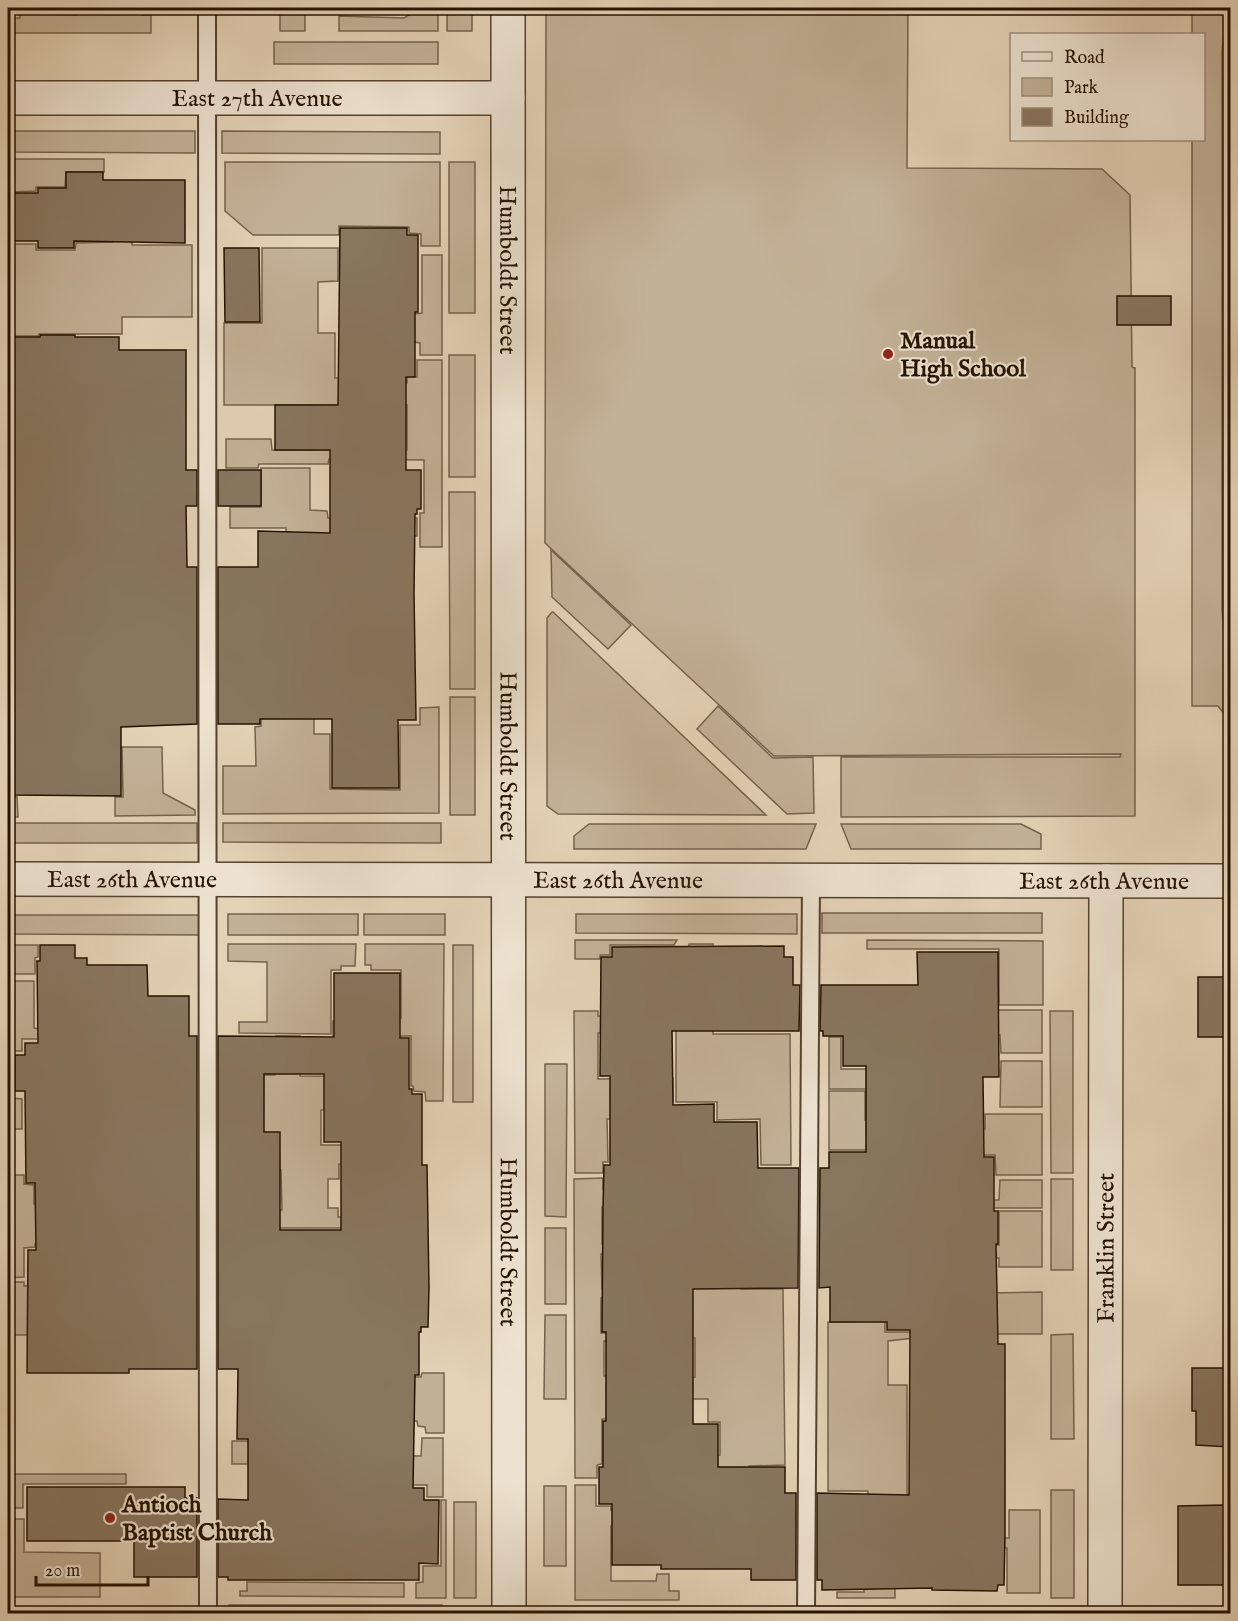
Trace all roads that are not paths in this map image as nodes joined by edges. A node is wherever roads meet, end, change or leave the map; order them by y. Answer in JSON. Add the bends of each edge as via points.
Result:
{"nodes":[{"id":1,"x":207,"y":8,"type":"edge"},
{"id":2,"x":508,"y":8,"type":"edge"},
{"id":3,"x":8,"y":98,"type":"edge"},
{"id":4,"x":207,"y":98,"type":"junction"},
{"id":5,"x":508,"y":98,"type":"junction"},
{"id":6,"x":8,"y":879,"type":"edge"},
{"id":7,"x":207,"y":880,"type":"junction"},
{"id":8,"x":508,"y":880,"type":"junction"},
{"id":9,"x":811,"y":881,"type":"junction"},
{"id":10,"x":1106,"y":881,"type":"junction"},
{"id":11,"x":1230,"y":881,"type":"edge"},
{"id":12,"x":208,"y":1614,"type":"edge"},
{"id":13,"x":509,"y":1614,"type":"edge"},
{"id":14,"x":806,"y":1614,"type":"edge"},
{"id":15,"x":1105,"y":1614,"type":"edge"}],
"edges":[{"from":1,"to":4,"type":"lane"},
{"from":2,"to":5,"type":"street","name":"Humboldt Street"},
{"from":3,"to":4,"type":"street","name":"East 27th Avenue"},
{"from":4,"to":5,"type":"street","name":"East 27th Avenue"},
{"from":4,"to":7,"type":"lane"},
{"from":5,"to":8,"type":"street","name":"Humboldt Street"},
{"from":6,"to":7,"type":"street","name":"East 26th Avenue"},
{"from":7,"to":8,"type":"street","name":"East 26th Avenue"},
{"from":7,"to":12,"type":"lane"},
{"from":8,"to":9,"type":"street","name":"East 26th Avenue"},
{"from":8,"to":13,"type":"street","name":"Humboldt Street"},
{"from":9,"to":10,"type":"street","name":"East 26th Avenue"},
{"from":9,"to":14,"type":"lane"},
{"from":10,"to":11,"type":"street","name":"East 26th Avenue"},
{"from":10,"to":15,"type":"street","name":"Franklin Street"}]}
